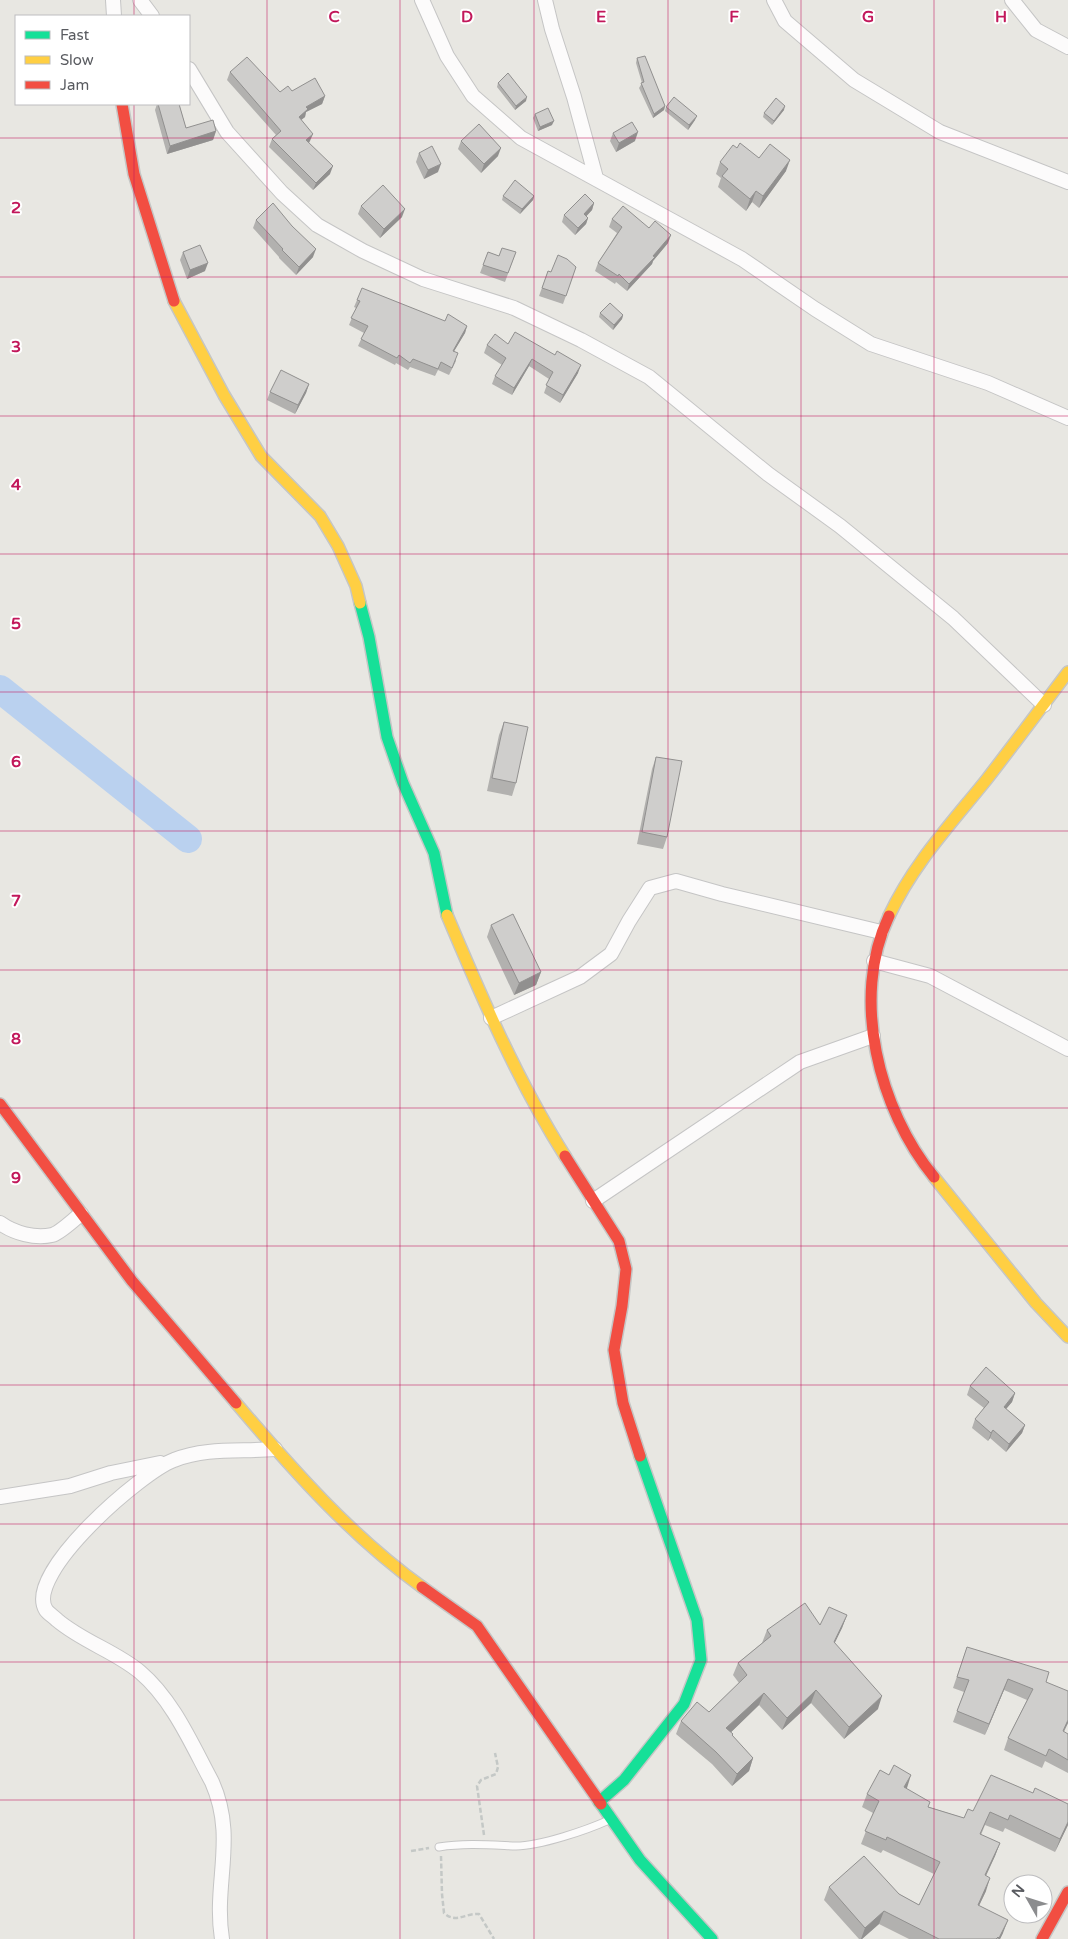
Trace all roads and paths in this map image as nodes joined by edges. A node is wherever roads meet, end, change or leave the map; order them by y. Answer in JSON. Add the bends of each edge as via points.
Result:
{"nodes":[{"id":1,"x":113,"y":0,"type":"edge"},
{"id":2,"x":140,"y":0,"type":"edge"},
{"id":3,"x":422,"y":0,"type":"edge"},
{"id":4,"x":545,"y":0,"type":"edge"},
{"id":5,"x":774,"y":0,"type":"edge"},
{"id":6,"x":1012,"y":0,"type":"edge"},
{"id":7,"x":114,"y":15,"type":"edge"},
{"id":8,"x":151,"y":15,"type":"edge"},
{"id":9,"x":1068,"y":47,"type":"edge"},
{"id":10,"x":190,"y":71,"type":"edge"},
{"id":11,"x":122,"y":105,"type":"edge"},
{"id":12,"x":596,"y":178,"type":"junction"},
{"id":13,"x":1068,"y":182,"type":"edge"},
{"id":14,"x":1068,"y":418,"type":"edge"},
{"id":15,"x":1068,"y":672,"type":"edge"},
{"id":16,"x":1044,"y":704,"type":"junction"},
{"id":17,"x":881,"y":932,"type":"junction"},
{"id":18,"x":874,"y":961,"type":"junction"},
{"id":19,"x":491,"y":1018,"type":"junction"},
{"id":20,"x":873,"y":1036,"type":"junction"},
{"id":21,"x":1068,"y":1049,"type":"edge"},
{"id":22,"x":0,"y":1104,"type":"edge"},
{"id":23,"x":593,"y":1201,"type":"junction"},
{"id":24,"x":81,"y":1214,"type":"junction"},
{"id":25,"x":0,"y":1223,"type":"edge"},
{"id":26,"x":1068,"y":1337,"type":"edge"},
{"id":27,"x":275,"y":1449,"type":"junction"},
{"id":28,"x":173,"y":1460,"type":"junction"},
{"id":29,"x":0,"y":1497,"type":"edge"},
{"id":30,"x":495,"y":1753,"type":"dead end"},
{"id":31,"x":599,"y":1802,"type":"junction"},
{"id":32,"x":611,"y":1819,"type":"junction"},
{"id":33,"x":486,"y":1844,"type":"junction"},
{"id":34,"x":439,"y":1846,"type":"junction"},
{"id":35,"x":411,"y":1851,"type":"dead end"},
{"id":36,"x":1068,"y":1892,"type":"edge"},
{"id":37,"x":222,"y":1939,"type":"edge"},
{"id":38,"x":494,"y":1939,"type":"edge"},
{"id":39,"x":712,"y":1939,"type":"edge"},
{"id":40,"x":1042,"y":1939,"type":"edge"}],
"edges":[{"from":1,"to":7,"type":"street"},
{"from":2,"to":8,"type":"street"},
{"from":3,"to":12,"type":"street","via":[[447,56],[473,96],[520,138]]},
{"from":4,"to":12,"type":"street"},
{"from":5,"to":13,"type":"street","via":[[785,21],[854,80],[940,132]]},
{"from":6,"to":9,"type":"street","via":[[1036,30]]},
{"from":10,"to":16,"type":"street","via":[[227,132],[317,225],[423,279],[514,308],[649,377],[953,618]]},
{"from":11,"to":19,"type":"street","via":[[134,174],[171,295],[224,395],[261,456],[320,516],[356,586],[387,737],[434,853],[447,914]]},
{"from":12,"to":14,"type":"street","via":[[742,259],[871,344],[988,383]]},
{"from":15,"to":16,"type":"street"},
{"from":16,"to":17,"type":"street","via":[[921,860],[898,896]]},
{"from":17,"to":18,"type":"street"},
{"from":17,"to":19,"type":"street","via":[[676,880],[650,888],[611,954],[580,977]]},
{"from":18,"to":20,"type":"street"},
{"from":18,"to":21,"type":"street","via":[[930,976]]},
{"from":19,"to":23,"type":"street","via":[[521,1080]]},
{"from":20,"to":23,"type":"street","via":[[800,1062]]},
{"from":20,"to":26,"type":"street","via":[[888,1096],[920,1160],[1036,1303]]},
{"from":22,"to":24,"type":"street"},
{"from":23,"to":31,"type":"street","via":[[619,1241],[626,1269],[614,1350],[623,1403],[697,1620],[701,1660],[684,1704],[624,1780]]},
{"from":24,"to":25,"type":"street","via":[[54,1235],[24,1234],[11,1231]]},
{"from":24,"to":27,"type":"street","via":[[132,1281]]},
{"from":27,"to":28,"type":"street","via":[[207,1451]]},
{"from":27,"to":31,"type":"street","via":[[362,1539],[396,1568],[477,1626]]},
{"from":28,"to":29,"type":"street","via":[[111,1473],[70,1486]]},
{"from":28,"to":37,"type":"street","via":[[143,1478],[77,1538],[54,1569],[42,1595],[46,1610],[72,1632],[118,1657],[166,1699],[212,1782],[225,1834],[220,1908]]},
{"from":30,"to":33,"type":"path","via":[[496,1774],[481,1780],[477,1786]]},
{"from":31,"to":32,"type":"street"},
{"from":32,"to":33,"type":"lane","via":[[566,1836],[526,1845]]},
{"from":32,"to":39,"type":"street","via":[[640,1860]]},
{"from":33,"to":34,"type":"lane"},
{"from":34,"to":35,"type":"path"},
{"from":34,"to":38,"type":"path","via":[[444,1913],[452,1919],[479,1914]]},
{"from":36,"to":40,"type":"street"}]}
